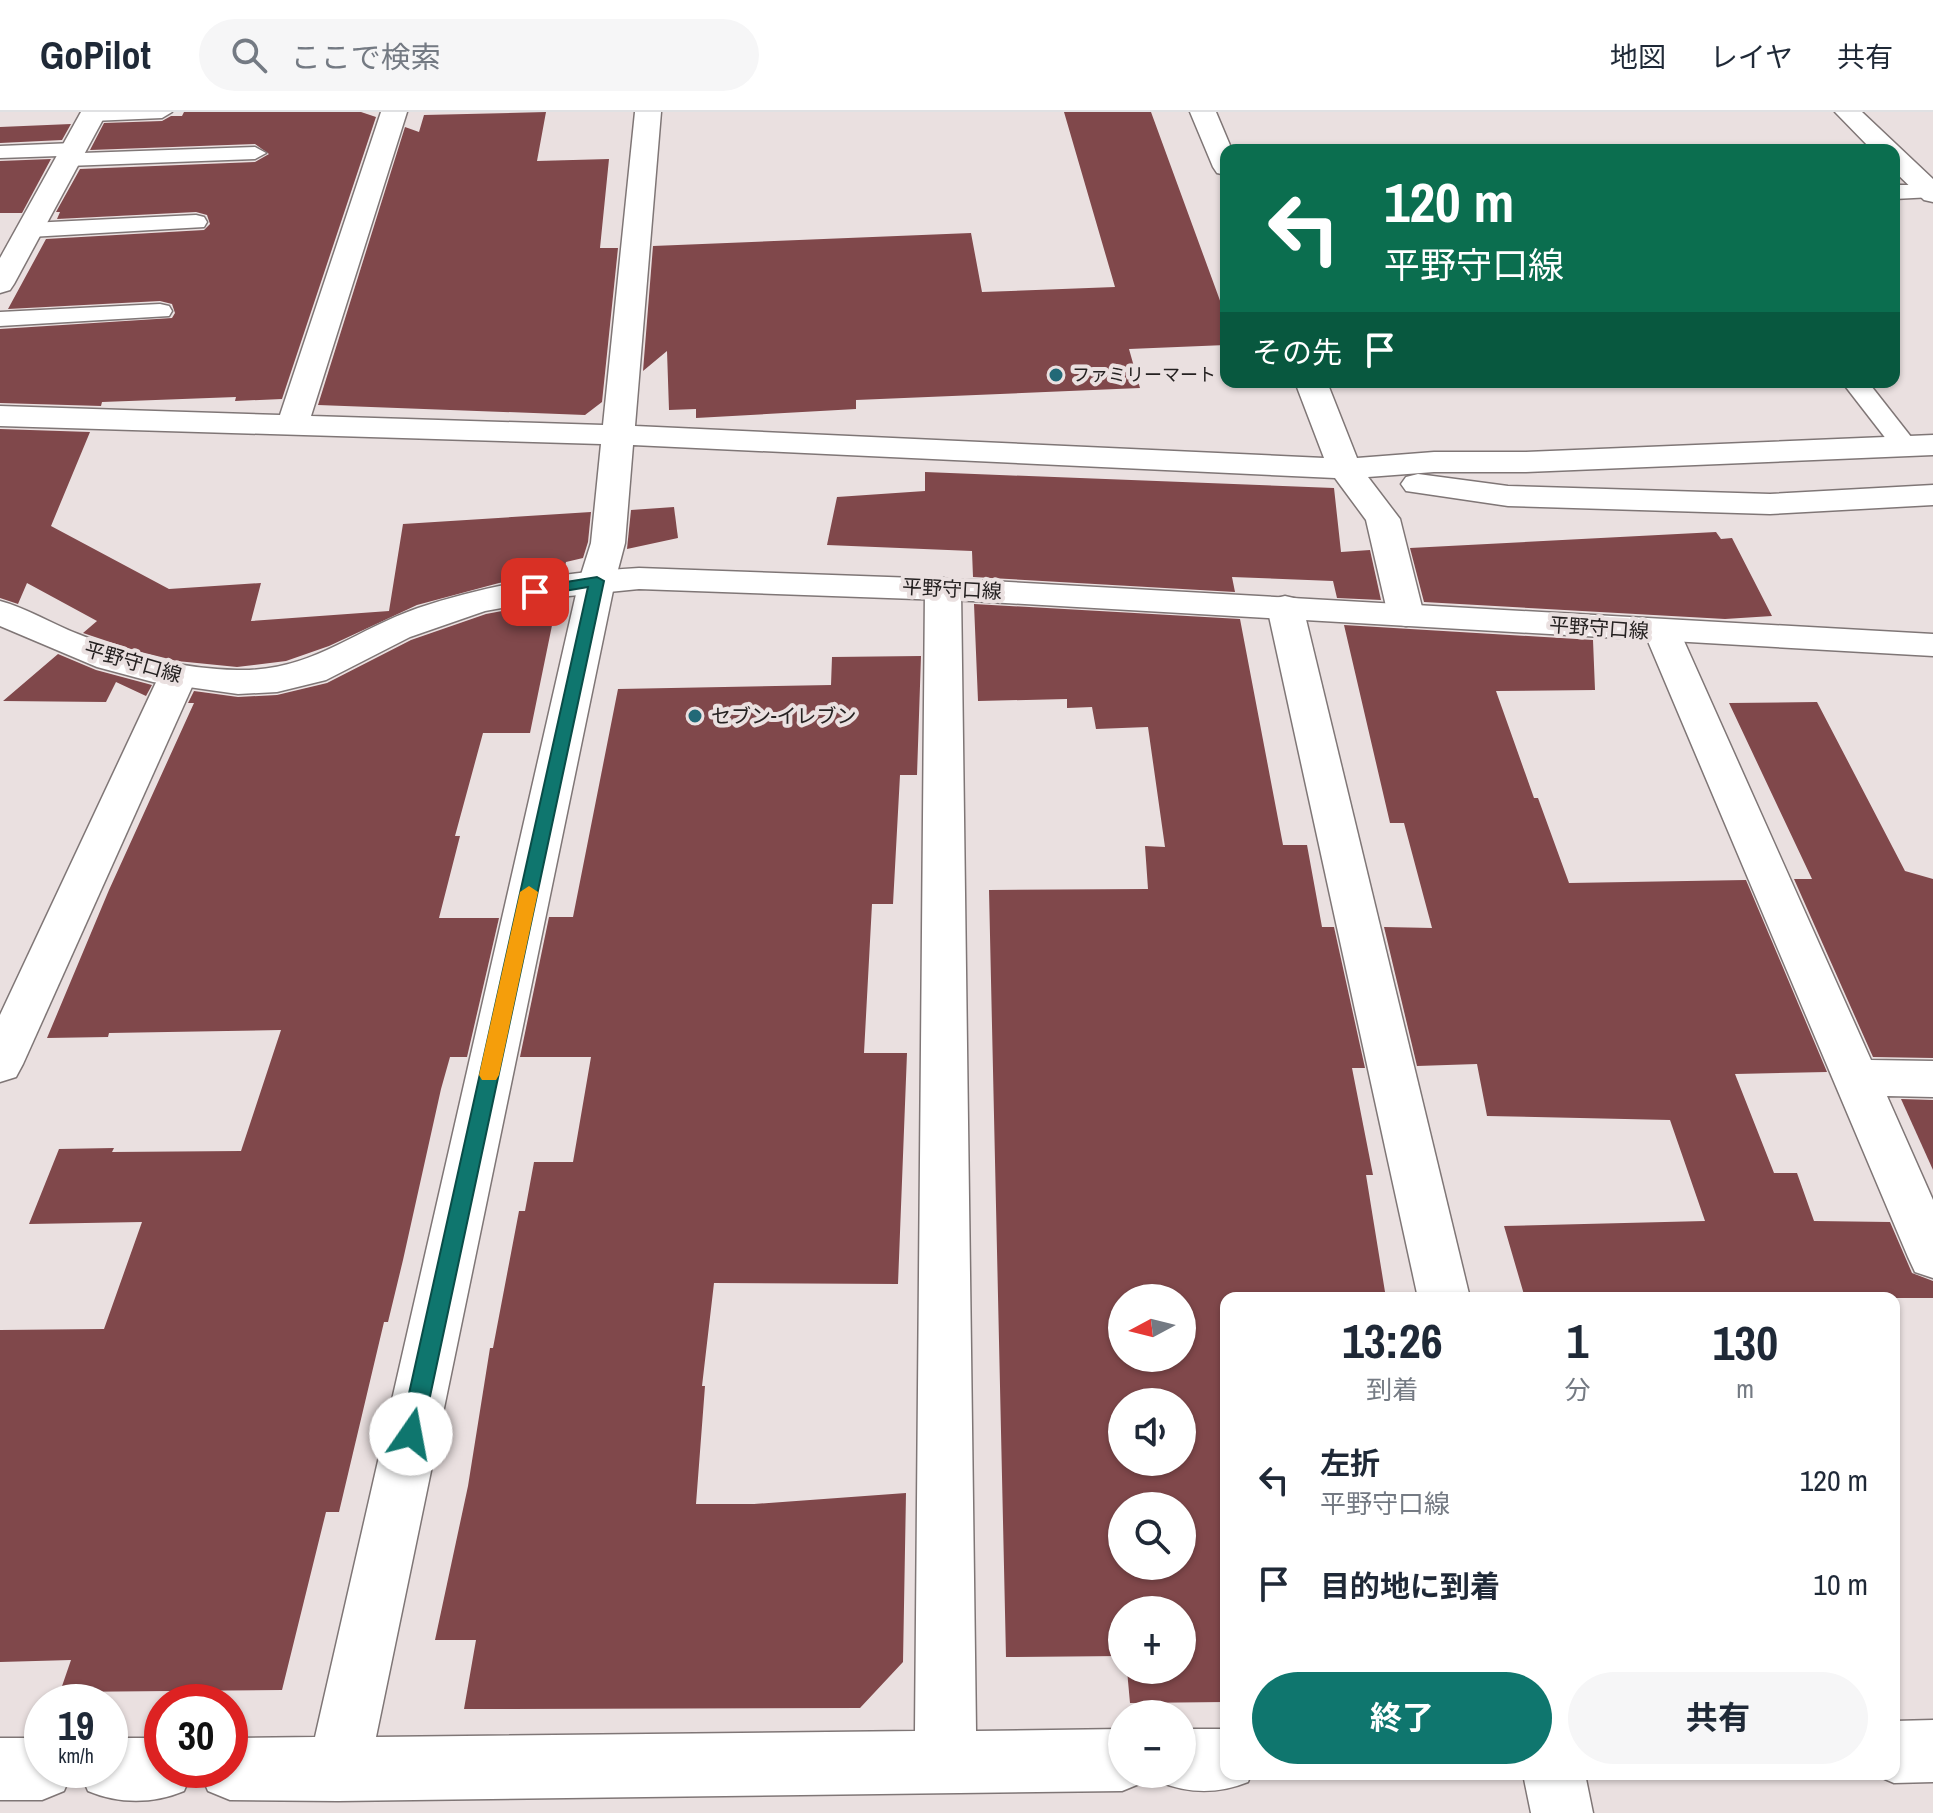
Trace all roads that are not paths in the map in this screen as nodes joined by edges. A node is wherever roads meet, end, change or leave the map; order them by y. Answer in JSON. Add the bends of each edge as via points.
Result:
{"nodes":[{"id":1,"x":162,"y":112,"type":"edge"},
{"id":2,"x":394,"y":112,"type":"edge"},
{"id":3,"x":648,"y":112,"type":"edge"},
{"id":4,"x":1203,"y":112,"type":"edge"},
{"id":5,"x":1848,"y":112,"type":"edge"},
{"id":6,"x":93,"y":114,"type":"edge"},
{"id":7,"x":1881,"y":144,"type":"edge"},
{"id":8,"x":0,"y":152,"type":"edge"},
{"id":9,"x":255,"y":153,"type":"dead end"},
{"id":10,"x":1220,"y":153,"type":"edge"},
{"id":11,"x":70,"y":155,"type":"junction"},
{"id":12,"x":1900,"y":163,"type":"edge"},
{"id":13,"x":1900,"y":192,"type":"edge"},
{"id":14,"x":1931,"y":192,"type":"edge"},
{"id":15,"x":196,"y":222,"type":"dead end"},
{"id":16,"x":30,"y":230,"type":"junction"},
{"id":17,"x":7,"y":256,"type":"edge"},
{"id":18,"x":0,"y":284,"type":"edge"},
{"id":19,"x":160,"y":311,"type":"dead end"},
{"id":20,"x":0,"y":319,"type":"edge"},
{"id":21,"x":1313,"y":388,"type":"edge"},
{"id":22,"x":1861,"y":388,"type":"edge"},
{"id":23,"x":0,"y":416,"type":"edge"},
{"id":24,"x":292,"y":427,"type":"junction"},
{"id":25,"x":620,"y":435,"type":"junction"},
{"id":26,"x":1920,"y":446,"type":"edge"},
{"id":27,"x":1345,"y":469,"type":"junction"},
{"id":28,"x":1933,"y":495,"type":"edge"},
{"id":29,"x":597,"y":581,"type":"junction"},
{"id":30,"x":943,"y":589,"type":"junction"},
{"id":31,"x":1285,"y":607,"type":"junction"},
{"id":32,"x":0,"y":612,"type":"edge"},
{"id":33,"x":1406,"y":615,"type":"junction"},
{"id":34,"x":1662,"y":632,"type":"junction"},
{"id":35,"x":1933,"y":645,"type":"edge"},
{"id":36,"x":177,"y":678,"type":"junction"},
{"id":37,"x":0,"y":1064,"type":"edge"},
{"id":38,"x":1854,"y":1078,"type":"junction"},
{"id":39,"x":1933,"y":1079,"type":"edge"},
{"id":40,"x":1933,"y":1257,"type":"edge"},
{"id":41,"x":1443,"y":1292,"type":"edge"},
{"id":42,"x":1933,"y":1751,"type":"edge"},
{"id":43,"x":1900,"y":1752,"type":"edge"},
{"id":44,"x":1108,"y":1760,"type":"edge"},
{"id":45,"x":1196,"y":1760,"type":"edge"},
{"id":46,"x":1220,"y":1760,"type":"edge"},
{"id":47,"x":946,"y":1761,"type":"junction"},
{"id":48,"x":0,"y":1769,"type":"edge"},
{"id":49,"x":24,"y":1769,"type":"edge"},
{"id":50,"x":248,"y":1769,"type":"edge"},
{"id":51,"x":338,"y":1770,"type":"junction"},
{"id":52,"x":1555,"y":1780,"type":"edge"},
{"id":53,"x":1562,"y":1813,"type":"edge"}],
"edges":[{"from":1,"to":6,"type":"lane"},
{"from":2,"to":24,"type":"street"},
{"from":3,"to":25,"type":"street"},
{"from":4,"to":10,"type":"street"},
{"from":5,"to":7,"type":"street"},
{"from":6,"to":11,"type":"street"},
{"from":8,"to":11,"type":"lane"},
{"from":9,"to":11,"type":"lane"},
{"from":11,"to":16,"type":"street"},
{"from":12,"to":14,"type":"street"},
{"from":13,"to":14,"type":"lane"},
{"from":15,"to":16,"type":"lane"},
{"from":16,"to":17,"type":"street"},
{"from":17,"to":18,"type":"street"},
{"from":19,"to":20,"type":"lane"},
{"from":21,"to":27,"type":"street"},
{"from":22,"to":26,"type":"lane"},
{"from":23,"to":24,"type":"street"},
{"from":24,"to":25,"type":"street"},
{"from":25,"to":27,"type":"street"},
{"from":25,"to":29,"type":"street","via":[[608,543]]},
{"from":26,"to":27,"type":"street"},
{"from":27,"to":28,"type":"street","via":[[1451,491],[1508,496],[1770,504]]},
{"from":27,"to":33,"type":"street","via":[[1383,519]]},
{"from":29,"to":30,"type":"street","name":"平野守口線","via":[[718,579]]},
{"from":29,"to":36,"type":"street","name":"平野守口線","via":[[472,602],[405,625],[310,673],[272,680]]},
{"from":29,"to":51,"type":"street"},
{"from":30,"to":31,"type":"street","name":"平野守口線"},
{"from":30,"to":47,"type":"street"},
{"from":31,"to":33,"type":"street","name":"平野守口線"},
{"from":31,"to":41,"type":"street"},
{"from":32,"to":36,"type":"street","name":"平野守口線","via":[[94,653]]},
{"from":33,"to":34,"type":"street","name":"平野守口線"},
{"from":34,"to":35,"type":"street","name":"平野守口線"},
{"from":34,"to":38,"type":"street"},
{"from":36,"to":37,"type":"street"},
{"from":38,"to":39,"type":"street"},
{"from":38,"to":40,"type":"street"},
{"from":42,"to":43,"type":"street"},
{"from":44,"to":47,"type":"street"},
{"from":45,"to":46,"type":"street"},
{"from":47,"to":51,"type":"street"},
{"from":48,"to":49,"type":"street"},
{"from":50,"to":51,"type":"street"},
{"from":52,"to":53,"type":"street"}]}
